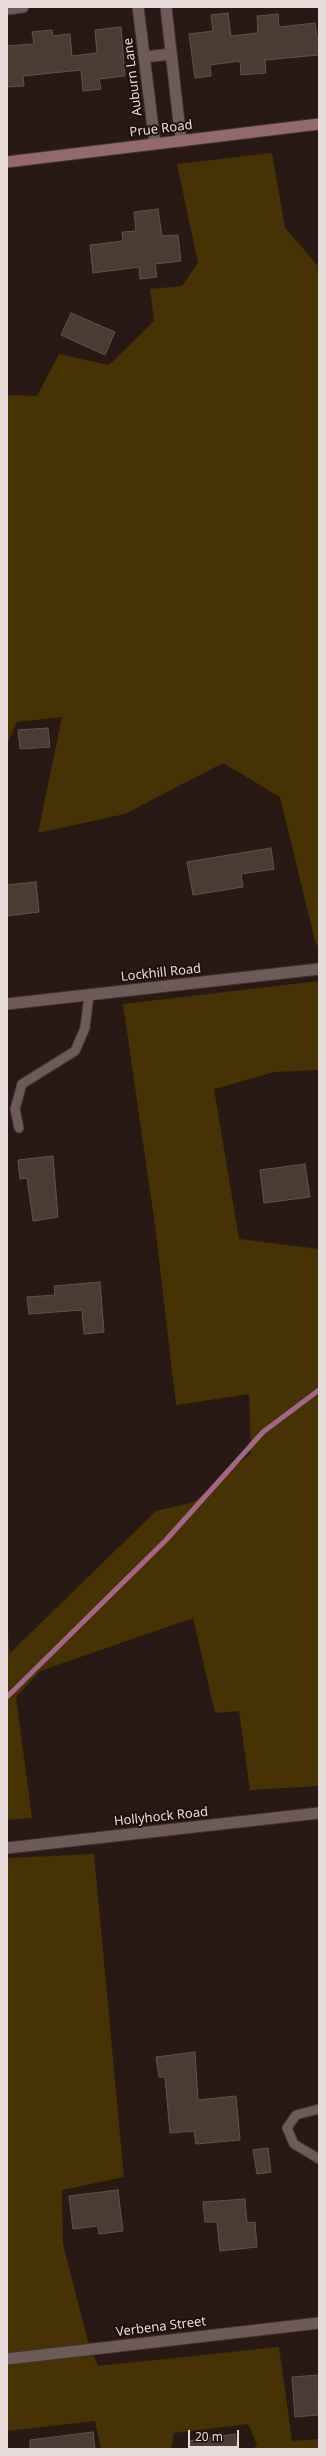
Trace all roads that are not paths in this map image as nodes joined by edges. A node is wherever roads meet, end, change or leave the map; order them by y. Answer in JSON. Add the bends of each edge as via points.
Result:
{"nodes":[{"id":1,"x":23,"y":7,"type":"edge"},
{"id":2,"x":138,"y":7,"type":"edge"},
{"id":3,"x":166,"y":7,"type":"edge"},
{"id":4,"x":7,"y":9,"type":"edge"},
{"id":5,"x":171,"y":54,"type":"junction"},
{"id":6,"x":144,"y":58,"type":"junction"},
{"id":7,"x":319,"y":124,"type":"edge"},
{"id":8,"x":181,"y":141,"type":"junction"},
{"id":9,"x":155,"y":144,"type":"junction"},
{"id":10,"x":7,"y":162,"type":"edge"},
{"id":11,"x":319,"y":969,"type":"edge"},
{"id":12,"x":89,"y":995,"type":"junction"},
{"id":13,"x":7,"y":1004,"type":"edge"},
{"id":14,"x":19,"y":1128,"type":"dead end"},
{"id":15,"x":319,"y":1813,"type":"edge"},
{"id":16,"x":7,"y":1848,"type":"edge"},
{"id":17,"x":319,"y":2109,"type":"edge"},
{"id":18,"x":319,"y":2159,"type":"edge"},
{"id":19,"x":319,"y":2323,"type":"edge"},
{"id":20,"x":7,"y":2359,"type":"edge"}],
"edges":[{"from":1,"to":4,"type":"street"},
{"from":2,"to":6,"type":"street","name":"Auburn Lane"},
{"from":3,"to":5,"type":"street"},
{"from":5,"to":6,"type":"street"},
{"from":5,"to":8,"type":"street"},
{"from":6,"to":9,"type":"street","name":"Auburn Lane"},
{"from":7,"to":8,"type":"main road","name":"Prue Road"},
{"from":8,"to":9,"type":"main road","name":"Prue Road"},
{"from":9,"to":10,"type":"main road","name":"Prue Road"},
{"from":11,"to":12,"type":"street","name":"Lockhill Road"},
{"from":12,"to":13,"type":"street","name":"Lockhill Road"},
{"from":12,"to":14,"type":"lane","via":[[85,1028],[75,1051],[22,1084],[15,1109]]},
{"from":15,"to":16,"type":"street","name":"Hollyhock Road"},
{"from":17,"to":18,"type":"lane","via":[[296,2115],[287,2128],[294,2144]]},
{"from":19,"to":20,"type":"street","name":"Verbena Street"}]}
